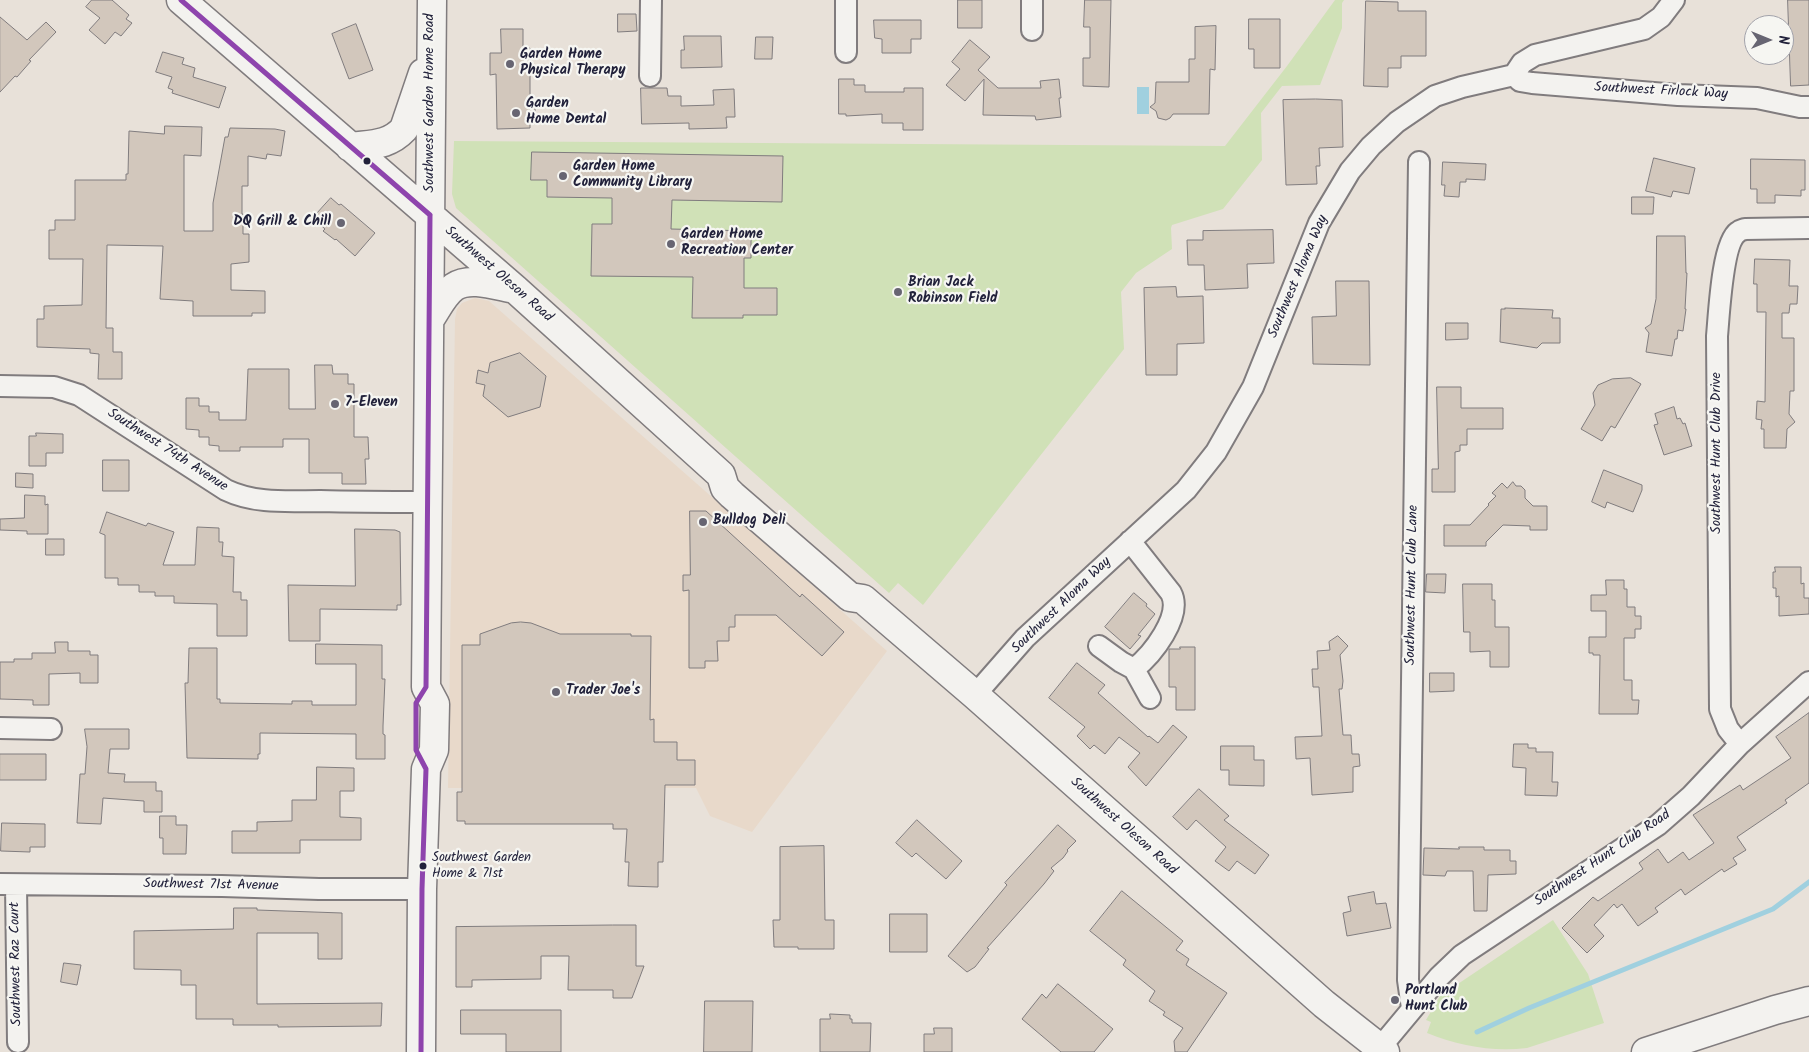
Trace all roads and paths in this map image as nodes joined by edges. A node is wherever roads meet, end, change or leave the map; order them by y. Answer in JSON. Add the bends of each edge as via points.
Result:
{"nodes":[{"id":1,"x":181,"y":0,"type":"edge"},
{"id":2,"x":432,"y":0,"type":"edge"},
{"id":3,"x":651,"y":0,"type":"edge"},
{"id":4,"x":846,"y":0,"type":"edge"},
{"id":5,"x":1032,"y":0,"type":"edge"},
{"id":6,"x":1674,"y":0,"type":"edge"},
{"id":7,"x":1032,"y":30,"type":"dead end"},
{"id":8,"x":431,"y":50,"type":"junction"},
{"id":9,"x":846,"y":52,"type":"dead end"},
{"id":10,"x":1514,"y":75,"type":"junction"},
{"id":11,"x":650,"y":76,"type":"dead end"},
{"id":12,"x":1809,"y":107,"type":"edge"},
{"id":13,"x":350,"y":146,"type":"junction"},
{"id":14,"x":1419,"y":162,"type":"dead end"},
{"id":15,"x":430,"y":215,"type":"junction"},
{"id":16,"x":1809,"y":228,"type":"edge"},
{"id":17,"x":515,"y":289,"type":"junction"},
{"id":18,"x":430,"y":319,"type":"junction"},
{"id":19,"x":0,"y":386,"type":"edge"},
{"id":20,"x":427,"y":502,"type":"junction"},
{"id":21,"x":1130,"y":541,"type":"junction"},
{"id":22,"x":1099,"y":646,"type":"dead end"},
{"id":23,"x":1134,"y":669,"type":"junction"},
{"id":24,"x":1809,"y":682,"type":"edge"},
{"id":25,"x":975,"y":695,"type":"junction"},
{"id":26,"x":1150,"y":698,"type":"dead end"},
{"id":27,"x":0,"y":728,"type":"edge"},
{"id":28,"x":51,"y":729,"type":"dead end"},
{"id":29,"x":1740,"y":744,"type":"junction"},
{"id":30,"x":8,"y":884,"type":"edge"},
{"id":31,"x":422,"y":889,"type":"junction"},
{"id":32,"x":1809,"y":1001,"type":"edge"},
{"id":33,"x":1412,"y":1008,"type":"junction"},
{"id":34,"x":18,"y":1042,"type":"dead end"},
{"id":35,"x":1382,"y":1050,"type":"edge"},
{"id":36,"x":420,"y":1052,"type":"edge"},
{"id":37,"x":1646,"y":1052,"type":"edge"}],
"edges":[{"from":1,"to":13,"type":"main road","name":"Southwest Oleson Road"},
{"from":2,"to":8,"type":"main road","name":"Southwest Garden Home Road"},
{"from":3,"to":11,"type":"street"},
{"from":4,"to":9,"type":"street"},
{"from":5,"to":7,"type":"street"},
{"from":6,"to":10,"type":"street","via":[[1661,17],[1644,29],[1535,55],[1522,63]]},
{"from":8,"to":13,"type":"main road","via":[[404,129],[390,141]]},
{"from":8,"to":15,"type":"main road","name":"Southwest Garden Home Road"},
{"from":10,"to":12,"type":"street","name":"Southwest Firlock Way","via":[[1520,81],[1532,83],[1757,98]]},
{"from":10,"to":21,"type":"street","name":"Southwest Aloma Way","via":[[1435,96],[1387,130],[1355,165],[1319,223],[1253,387],[1236,420],[1186,490]]},
{"from":13,"to":15,"type":"main road","name":"Southwest Oleson Road"},
{"from":14,"to":33,"type":"street","name":"Southwest Hunt Club Lane","via":[[1408,980]]},
{"from":15,"to":17,"type":"main road","name":"Southwest Oleson Road"},
{"from":15,"to":18,"type":"main road","name":"Southwest Garden Home Road"},
{"from":16,"to":29,"type":"street","name":"Southwest Hunt Club Drive","via":[[1745,228],[1737,232],[1725,262],[1720,297],[1717,336],[1720,709],[1728,729]]},
{"from":17,"to":18,"type":"main road","via":[[470,281],[460,284],[446,295]]},
{"from":17,"to":25,"type":"main road","name":"Southwest Oleson Road","via":[[721,475],[736,476],[862,586],[863,599]]},
{"from":18,"to":20,"type":"main road","name":"Southwest Garden Home Road"},
{"from":19,"to":20,"type":"street","name":"Southwest 74th Avenue","via":[[54,387],[79,395],[226,490],[245,497],[285,501]]},
{"from":20,"to":31,"type":"main road","name":"Southwest Garden Home Road","via":[[426,687],[416,703],[416,750],[426,769]]},
{"from":21,"to":23,"type":"street","via":[[1175,600],[1170,622],[1150,656]]},
{"from":21,"to":25,"type":"street","name":"Southwest Aloma Way","via":[[1025,638]]},
{"from":22,"to":23,"type":"street"},
{"from":23,"to":26,"type":"street"},
{"from":24,"to":29,"type":"street","name":"Southwest Hunt Club Road"},
{"from":25,"to":35,"type":"main road","name":"Southwest Oleson Road","via":[[1324,1004]]},
{"from":27,"to":28,"type":"street"},
{"from":29,"to":33,"type":"street","name":"Southwest Hunt Club Road","via":[[1658,825],[1473,946]]},
{"from":30,"to":31,"type":"street","name":"Southwest 71st Avenue"},
{"from":30,"to":34,"type":"street","name":"Southwest Raz Court"},
{"from":31,"to":36,"type":"main road","name":"Southwest Garden Home Road"},
{"from":32,"to":37,"type":"main road"},
{"from":33,"to":35,"type":"street","name":"Southwest Hunt Club Road"}]}
